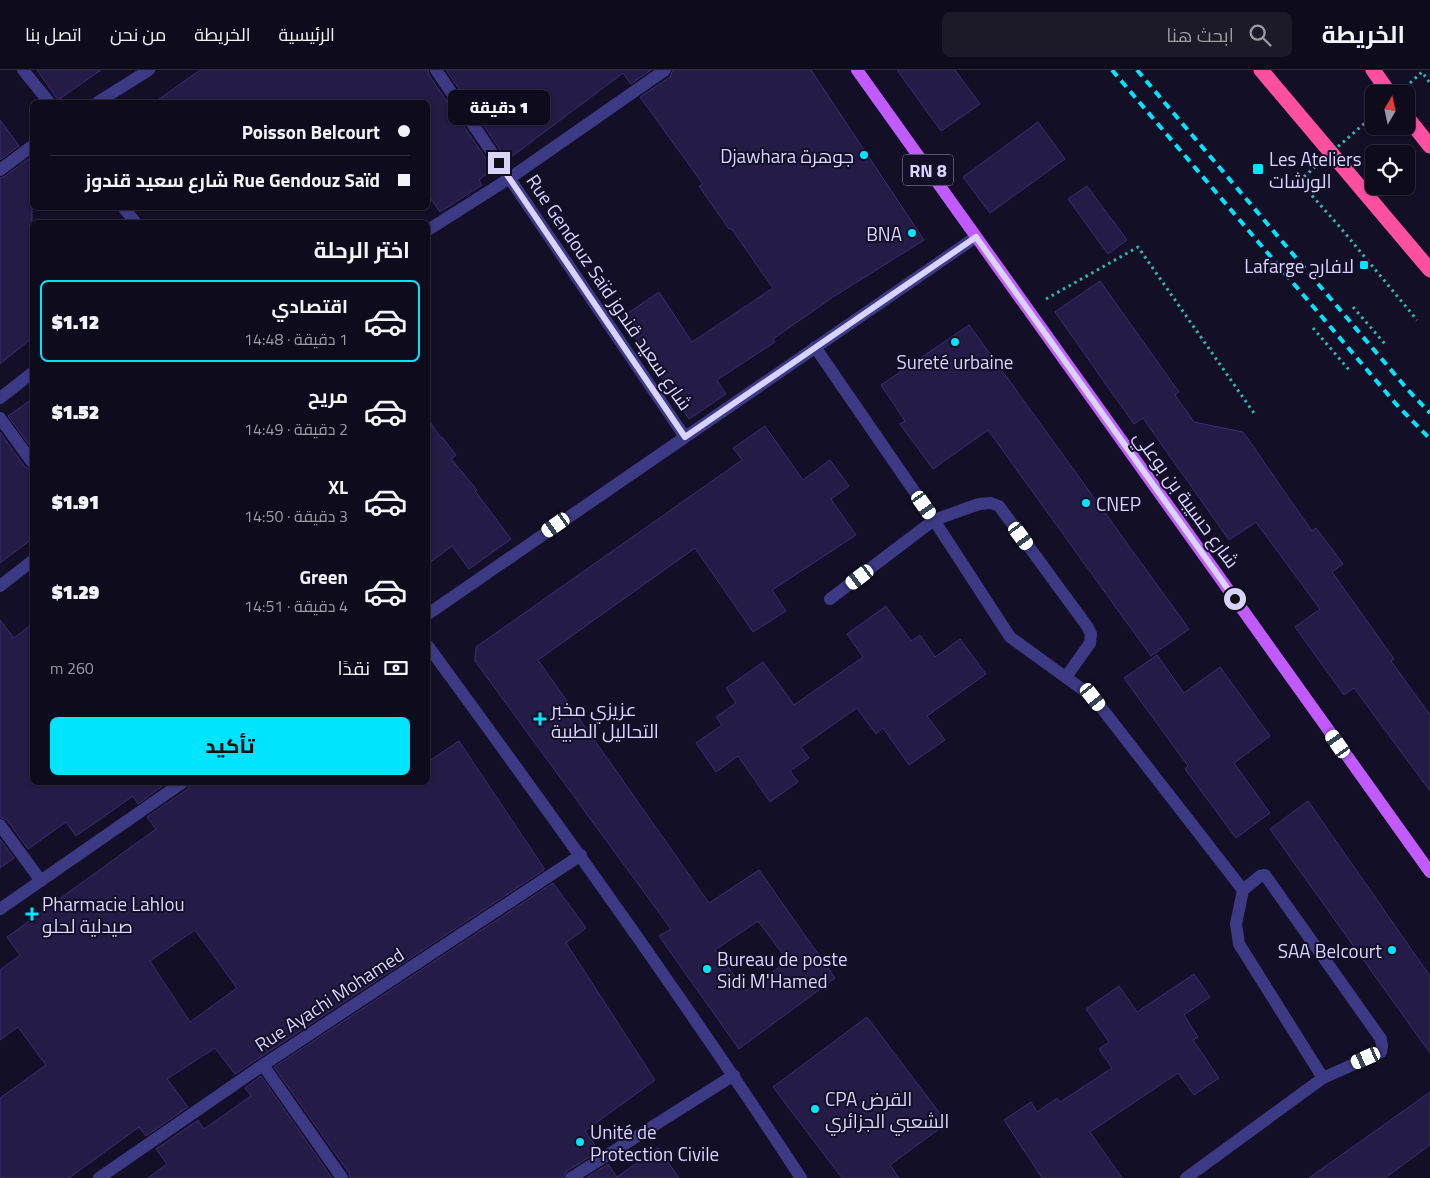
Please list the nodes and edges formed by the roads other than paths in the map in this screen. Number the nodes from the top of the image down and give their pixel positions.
1 (23, 70) edge
2 (149, 70) edge
3 (436, 70) edge
4 (666, 70) edge
5 (856, 70) edge
6 (1260, 70) edge
7 (1373, 70) edge
8 (1384, 85) edge
9 (47, 100) edge
10 (101, 100) edge
11 (1415, 127) edge
12 (1430, 146) edge
13 (30, 148) edge
14 (0, 170) edge
15 (510, 178) junction
16 (126, 210) edge
17 (133, 220) edge
18 (430, 229) edge
19 (976, 237) junction
20 (1430, 270) edge
21 (815, 347) junction
22 (30, 375) edge
23 (0, 398) edge
24 (0, 418) edge
25 (685, 437) junction
26 (30, 459) edge
27 (934, 520) junction
28 (30, 563) edge
29 (0, 586) edge
30 (830, 599) dead end
31 (430, 613) edge
32 (430, 649) edge
33 (1066, 677) junction
34 (179, 785) edge
35 (0, 825) edge
36 (581, 855) junction
37 (1430, 872) edge
38 (40, 881) junction
39 (1243, 890) junction
40 (0, 909) edge
41 (263, 1065) junction
42 (734, 1074) junction
43 (1323, 1078) junction
44 (99, 1178) edge
45 (342, 1178) edge
46 (571, 1178) edge
47 (801, 1178) edge
48 (1186, 1178) edge

1 - 9 street
2 - 10 street
3 - 15 street, Rue Gendouz Saïd شارع سعيد قندوز
4 - 15 street
5 - 19 main road, RN 8
6 - 20 highway
7 - 8 highway
11 - 12 highway
13 - 14 street
15 - 18 street
15 - 25 street, Rue Gendouz Saïd شارع سعيد قندوز
16 - 17 street
19 - 21 street
19 - 37 main road, شارع حسيبة بن بوعلي / RN 8
21 - 25 street
21 - 27 street
22 - 23 street
24 - 26 street
25 - 31 street
27 - 30 street
27 - 33 street
27 - 33 street
28 - 29 street
32 - 36 street
33 - 39 street
34 - 38 street
35 - 38 street
36 - 41 street, Rue Ayachi Mohamed
36 - 42 street
38 - 40 street
39 - 43 street
39 - 43 street
41 - 44 street, Rue Ayachi Mohamed
41 - 45 street
42 - 46 street
42 - 47 street
43 - 48 street

